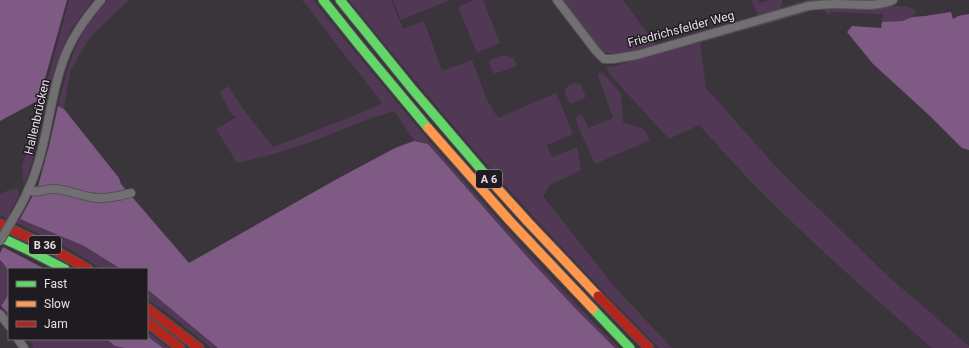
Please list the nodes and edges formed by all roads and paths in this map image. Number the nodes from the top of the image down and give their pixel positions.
1 (101, 0) edge
2 (323, 0) edge
3 (340, 0) edge
4 (557, 0) edge
5 (893, 0) edge
6 (29, 190) junction
7 (131, 193) dead end
8 (0, 224) edge
9 (0, 237) edge
10 (0, 241) edge
11 (63, 268) edge
12 (86, 268) edge
13 (148, 309) edge
14 (0, 314) edge
15 (148, 323) edge
16 (8, 325) edge
17 (180, 348) edge
18 (198, 348) edge
19 (630, 348) edge
20 (649, 348) edge

1 - 6 street, Hallenbrücken
2 - 19 highway, A 6
3 - 20 highway, A 6
4 - 5 street, Friedrichsfelder Weg
6 - 7 street
6 - 10 street, Hallenbrücken, bridge
8 - 12 highway, B 36
9 - 11 highway, B 36
13 - 18 highway
14 - 16 street
15 - 17 highway

